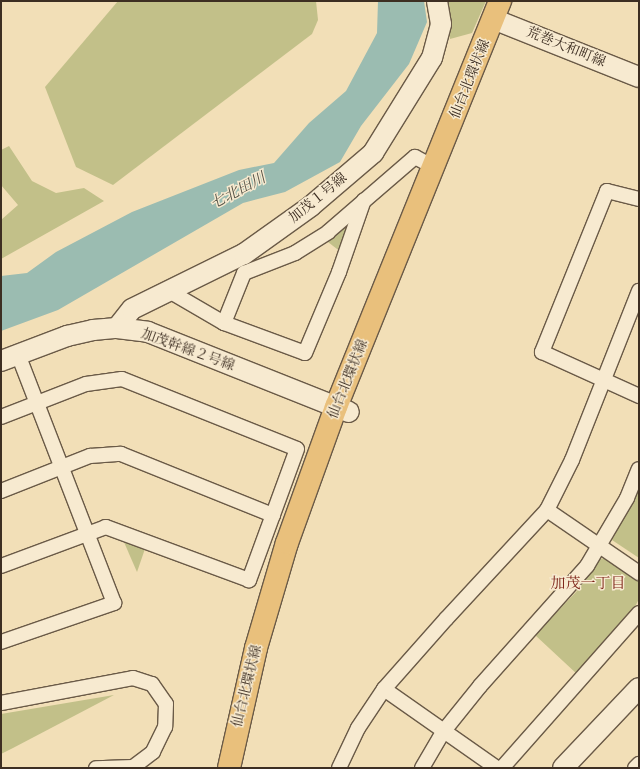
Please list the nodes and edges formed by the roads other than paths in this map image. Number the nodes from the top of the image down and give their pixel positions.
1 (437, 1) edge
2 (514, 1) edge
3 (500, 14) edge
4 (639, 77) edge
5 (434, 167) junction
6 (639, 199) edge
7 (364, 200) junction
8 (169, 291) junction
9 (639, 291) edge
10 (224, 323) junction
11 (117, 328) junction
12 (10, 358) edge
13 (603, 379) junction
14 (639, 396) edge
15 (39, 402) junction
16 (342, 410) junction
17 (1, 417) edge
18 (64, 468) junction
19 (639, 469) edge
20 (1, 491) edge
21 (547, 510) junction
22 (273, 515) junction
23 (88, 535) junction
24 (601, 546) junction
25 (1, 566) edge
26 (639, 573) edge
27 (639, 613) edge
28 (1, 642) edge
29 (639, 688) edge
30 (384, 689) junction
31 (1, 703) edge
32 (443, 732) junction
33 (639, 764) edge
34 (96, 768) edge
35 (229, 768) edge
36 (243, 768) edge
37 (339, 768) edge
38 (422, 768) edge
39 (496, 768) edge
40 (502, 768) edge
41 (563, 768) edge
42 (635, 768) edge

1 - 8 street, 加茂１号線
2 - 3 main road, 仙台北環状線
3 - 4 street, 荒巻大和町線
3 - 5 main road, 仙台北環状線
3 - 16 main road, 仙台北環状線
5 - 7 street
5 - 16 main road, 仙台北環状線
6 - 13 street
7 - 10 street
7 - 10 street
8 - 10 street
8 - 11 street, 加茂１号線
9 - 13 street
11 - 12 street, 加茂幹線２号線
11 - 16 street, 加茂幹線２号線
12 - 15 street
13 - 14 street
13 - 21 street
15 - 17 street
15 - 18 street
15 - 22 street
16 - 35 main road, 仙台北環状線
16 - 36 main road, 仙台北環状線
18 - 20 street
18 - 22 street
18 - 23 street
19 - 24 street
21 - 24 street
21 - 30 street
22 - 23 street
23 - 25 street
23 - 28 street
24 - 26 street
24 - 32 street
27 - 40 street
29 - 41 street
30 - 32 street
30 - 37 street
31 - 34 street
32 - 38 street
32 - 39 street
33 - 42 street

